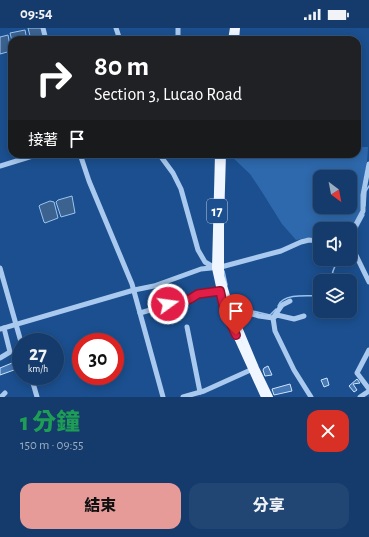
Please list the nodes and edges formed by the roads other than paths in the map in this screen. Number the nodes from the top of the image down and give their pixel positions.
1 (26, 158) edge
2 (81, 158) edge
3 (162, 158) edge
4 (218, 158) edge
5 (224, 158) edge
6 (369, 164) edge
7 (0, 166) edge
8 (367, 186) edge
9 (357, 223) edge
10 (313, 240) edge
11 (357, 257) edge
12 (0, 268) edge
13 (218, 268) junction
14 (369, 282) edge
15 (134, 290) junction
16 (220, 291) junction
17 (290, 301) dead end
18 (227, 308) junction
19 (140, 312) junction
20 (304, 316) dead end
21 (273, 318) junction
22 (16, 324) junction
23 (187, 327) dead end
24 (2, 328) edge
25 (18, 333) edge
26 (369, 350) edge
27 (0, 358) edge
28 (254, 369) junction
29 (34, 385) edge
30 (369, 390) edge
31 (200, 392) junction
32 (37, 397) edge
33 (163, 397) edge
34 (183, 397) edge
35 (264, 397) edge
36 (270, 397) edge
37 (311, 397) edge
38 (360, 397) edge

1 - 7 street
2 - 15 street
3 - 13 street
4 - 13 main road, 17
5 - 13 main road, 17
6 - 8 street
8 - 9 street
10 - 13 street
11 - 14 street
12 - 22 street
13 - 15 street
13 - 16 main road, 17
13 - 18 main road, 17
15 - 19 street
15 - 22 street
16 - 18 main road, 17
16 - 19 street
17 - 21 street
18 - 21 street
18 - 28 main road, 17
19 - 33 street
20 - 21 street
21 - 37 street
22 - 24 street
22 - 25 street
23 - 31 street
24 - 27 street
26 - 30 street
28 - 31 street
28 - 35 main road, 17
28 - 36 main road, 17
29 - 32 street
30 - 38 street
31 - 34 street

